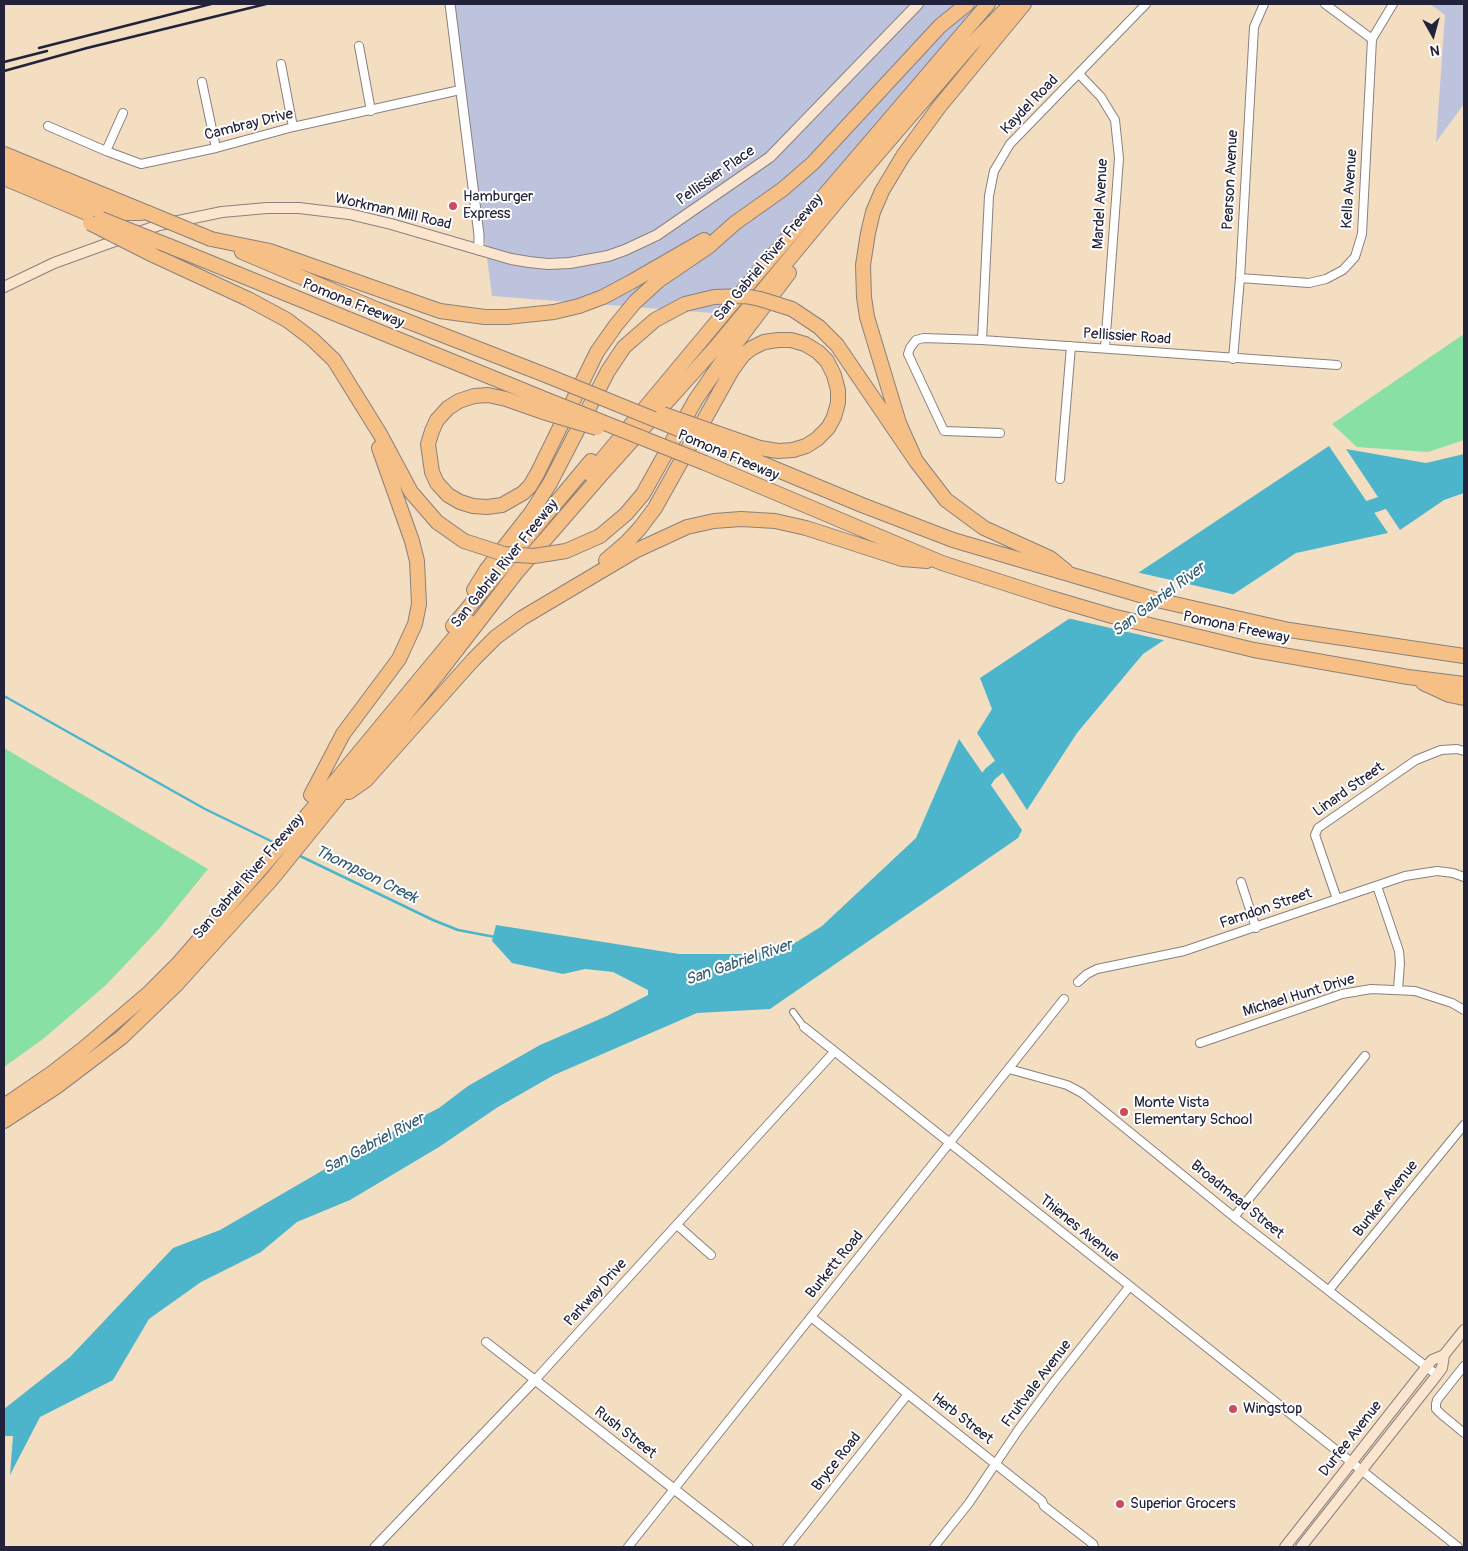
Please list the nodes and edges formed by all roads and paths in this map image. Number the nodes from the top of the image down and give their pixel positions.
1 (450, 4) edge
2 (918, 4) edge
3 (967, 4) edge
4 (975, 4) edge
5 (988, 4) edge
6 (996, 4) edge
7 (1011, 4) edge
8 (1024, 4) edge
9 (1146, 4) edge
10 (1264, 4) edge
11 (1325, 4) edge
12 (1393, 4) edge
13 (1372, 39) junction
14 (359, 46) dead end
15 (282, 64) dead end
16 (1079, 74) junction
17 (202, 82) dead end
18 (460, 90) junction
19 (371, 111) junction
20 (122, 113) dead end
21 (48, 126) dead end
22 (293, 127) junction
23 (216, 148) junction
24 (106, 151) junction
25 (4, 154) edge
26 (4, 167) edge
27 (4, 178) edge
28 (843, 194) junction
29 (142, 211) junction
30 (96, 221) junction
31 (735, 223) junction
32 (211, 239) junction
33 (479, 250) junction
34 (1240, 278) junction
35 (4, 287) edge
36 (982, 340) junction
37 (1071, 346) junction
38 (1105, 348) junction
39 (1233, 359) junction
40 (1337, 365) dead end
41 (698, 367) junction
42 (545, 406) junction
43 (365, 410) junction
44 (1000, 433) dead end
45 (714, 438) junction
46 (916, 461) junction
47 (1060, 479) dead end
48 (947, 564) junction
49 (1075, 576) junction
50 (560, 595) junction
51 (454, 626) junction
52 (1464, 656) edge
53 (438, 674) junction
54 (1408, 677) junction
55 (1464, 684) edge
56 (1464, 698) edge
57 (1464, 751) edge
58 (311, 795) junction
59 (332, 806) junction
60 (311, 814) junction
61 (260, 875) junction
62 (1464, 877) edge
63 (1241, 882) dead end
64 (1377, 886) junction
65 (1337, 899) junction
66 (1256, 928) junction
67 (1078, 982) dead end
68 (1398, 989) junction
69 (1064, 1000) dead end
70 (1464, 1010) edge
71 (793, 1012) dead end
72 (804, 1027) joint
73 (1200, 1042) dead end
74 (834, 1052) junction
75 (1365, 1056) dead end
76 (1009, 1069) junction
77 (4, 1097) edge
78 (4, 1106) edge
79 (4, 1112) edge
80 (4, 1121) edge
81 (1464, 1125) edge
82 (950, 1144) junction
83 (1234, 1217) junction
84 (677, 1225) junction
85 (711, 1255) dead end
86 (1129, 1287) junction
87 (1329, 1290) junction
88 (811, 1317) junction
89 (1464, 1330) edge
90 (486, 1342) dead end
91 (1444, 1355) junction
92 (1464, 1366) edge
93 (1426, 1367) junction
94 (1438, 1375) junction
95 (535, 1380) junction
96 (908, 1394) junction
97 (1464, 1433) edge
98 (1352, 1462) junction
99 (996, 1464) junction
100 (1362, 1470) junction
101 (674, 1489) junction
102 (1094, 1546) edge
103 (375, 1547) edge
104 (628, 1547) edge
105 (748, 1547) edge
106 (787, 1547) edge
107 (934, 1547) edge
108 (1285, 1547) edge
109 (1301, 1547) edge
110 (1458, 1547) edge

1 - 18 street
2 - 33 main road, Pellissier Place
3 - 31 highway
4 - 51 highway, San Gabriel River Freeway
5 - 60 highway
6 - 41 highway
7 - 28 highway, San Gabriel River Freeway
8 - 46 highway
9 - 16 street, Kaydel Road
10 - 34 street, Pearson Avenue
11 - 13 street
12 - 13 street, Kella Avenue
13 - 34 street, Kella Avenue
14 - 19 street
15 - 22 street
16 - 36 street, Kaydel Road
16 - 38 street, Mardel Avenue
17 - 23 street
18 - 19 street, Cambray Drive
18 - 33 street
19 - 22 street, Cambray Drive
20 - 24 street
21 - 24 street, Cambray Drive
22 - 23 street, Cambray Drive
23 - 24 street, Cambray Drive
25 - 29 highway, Pomona Freeway
26 - 29 highway
27 - 30 highway, Pomona Freeway
28 - 41 highway, San Gabriel River Freeway
28 - 43 highway, bridge
29 - 32 highway, Pomona Freeway, bridge
30 - 42 highway, Pomona Freeway, bridge
30 - 43 highway, bridge
31 - 32 highway
31 - 42 highway
32 - 45 highway, Pomona Freeway, bridge
33 - 35 main road, Workman Mill Road
34 - 39 street, Pearson Avenue
36 - 37 street, Pellissier Road
36 - 44 street, Pellissier Road
37 - 38 street, Pellissier Road
37 - 47 street
38 - 39 street, Pellissier Road
39 - 40 street, Pellissier Road
41 - 53 highway, San Gabriel River Freeway
42 - 48 highway, Pomona Freeway, bridge
43 - 58 highway
45 - 49 highway, Pomona Freeway
45 - 50 highway
46 - 49 highway
46 - 51 highway, bridge
48 - 50 highway
48 - 54 highway, Pomona Freeway
49 - 52 highway, Pomona Freeway
50 - 59 highway
51 - 58 highway, San Gabriel River Freeway
53 - 59 highway, San Gabriel River Freeway
53 - 60 highway
54 - 55 highway, Pomona Freeway
54 - 56 highway
57 - 65 street, Linard Street
58 - 60 highway, San Gabriel River Freeway
59 - 60 highway, San Gabriel River Freeway
60 - 61 highway, San Gabriel River Freeway
60 - 61 highway, San Gabriel River Freeway
61 - 77 highway, San Gabriel River Freeway
61 - 78 highway
61 - 79 highway
61 - 80 highway, San Gabriel River Freeway
62 - 64 street, Farndon Street
63 - 66 street
64 - 65 street, Farndon Street
64 - 68 street
65 - 66 street, Farndon Street
66 - 67 street, Farndon Street
68 - 70 street, Michael Hunt Drive
68 - 73 street, Michael Hunt Drive
69 - 76 street, Burkett Road
71 - 72 street, Thienes Avenue
72 - 74 street, Thienes Avenue
74 - 82 street, Thienes Avenue
74 - 84 street, Parkway Drive
75 - 83 street
76 - 82 street, Burkett Road
76 - 83 street, Broadmead Street
81 - 87 street, Bunker Avenue
82 - 86 street, Thienes Avenue
82 - 88 street, Burkett Road
83 - 87 street, Broadmead Street
84 - 85 street
84 - 95 street, Parkway Drive
86 - 98 street, Thienes Avenue
86 - 99 street, Fruitvale Avenue
87 - 93 street, Broadmead Street
88 - 96 street, Herb Street
88 - 101 street, Burkett Road
89 - 91 main road, Durfee Avenue
90 - 95 street, Rush Street
91 - 93 main road, Durfee Avenue
91 - 94 main road, Durfee Avenue
92 - 97 street
93 - 94 street, Broadmead Street
93 - 98 main road, Durfee Avenue
94 - 100 main road, Durfee Avenue
95 - 101 street, Rush Street
95 - 103 street, Parkway Drive
96 - 99 street, Herb Street
96 - 106 street, Bryce Road
98 - 100 street, Thienes Avenue
98 - 108 main road, Durfee Avenue
99 - 102 street, Herb Street
99 - 107 street, Fruitvale Avenue
100 - 109 main road, Durfee Avenue
100 - 110 street
101 - 104 street, Burkett Road
101 - 105 street, Rush Street

